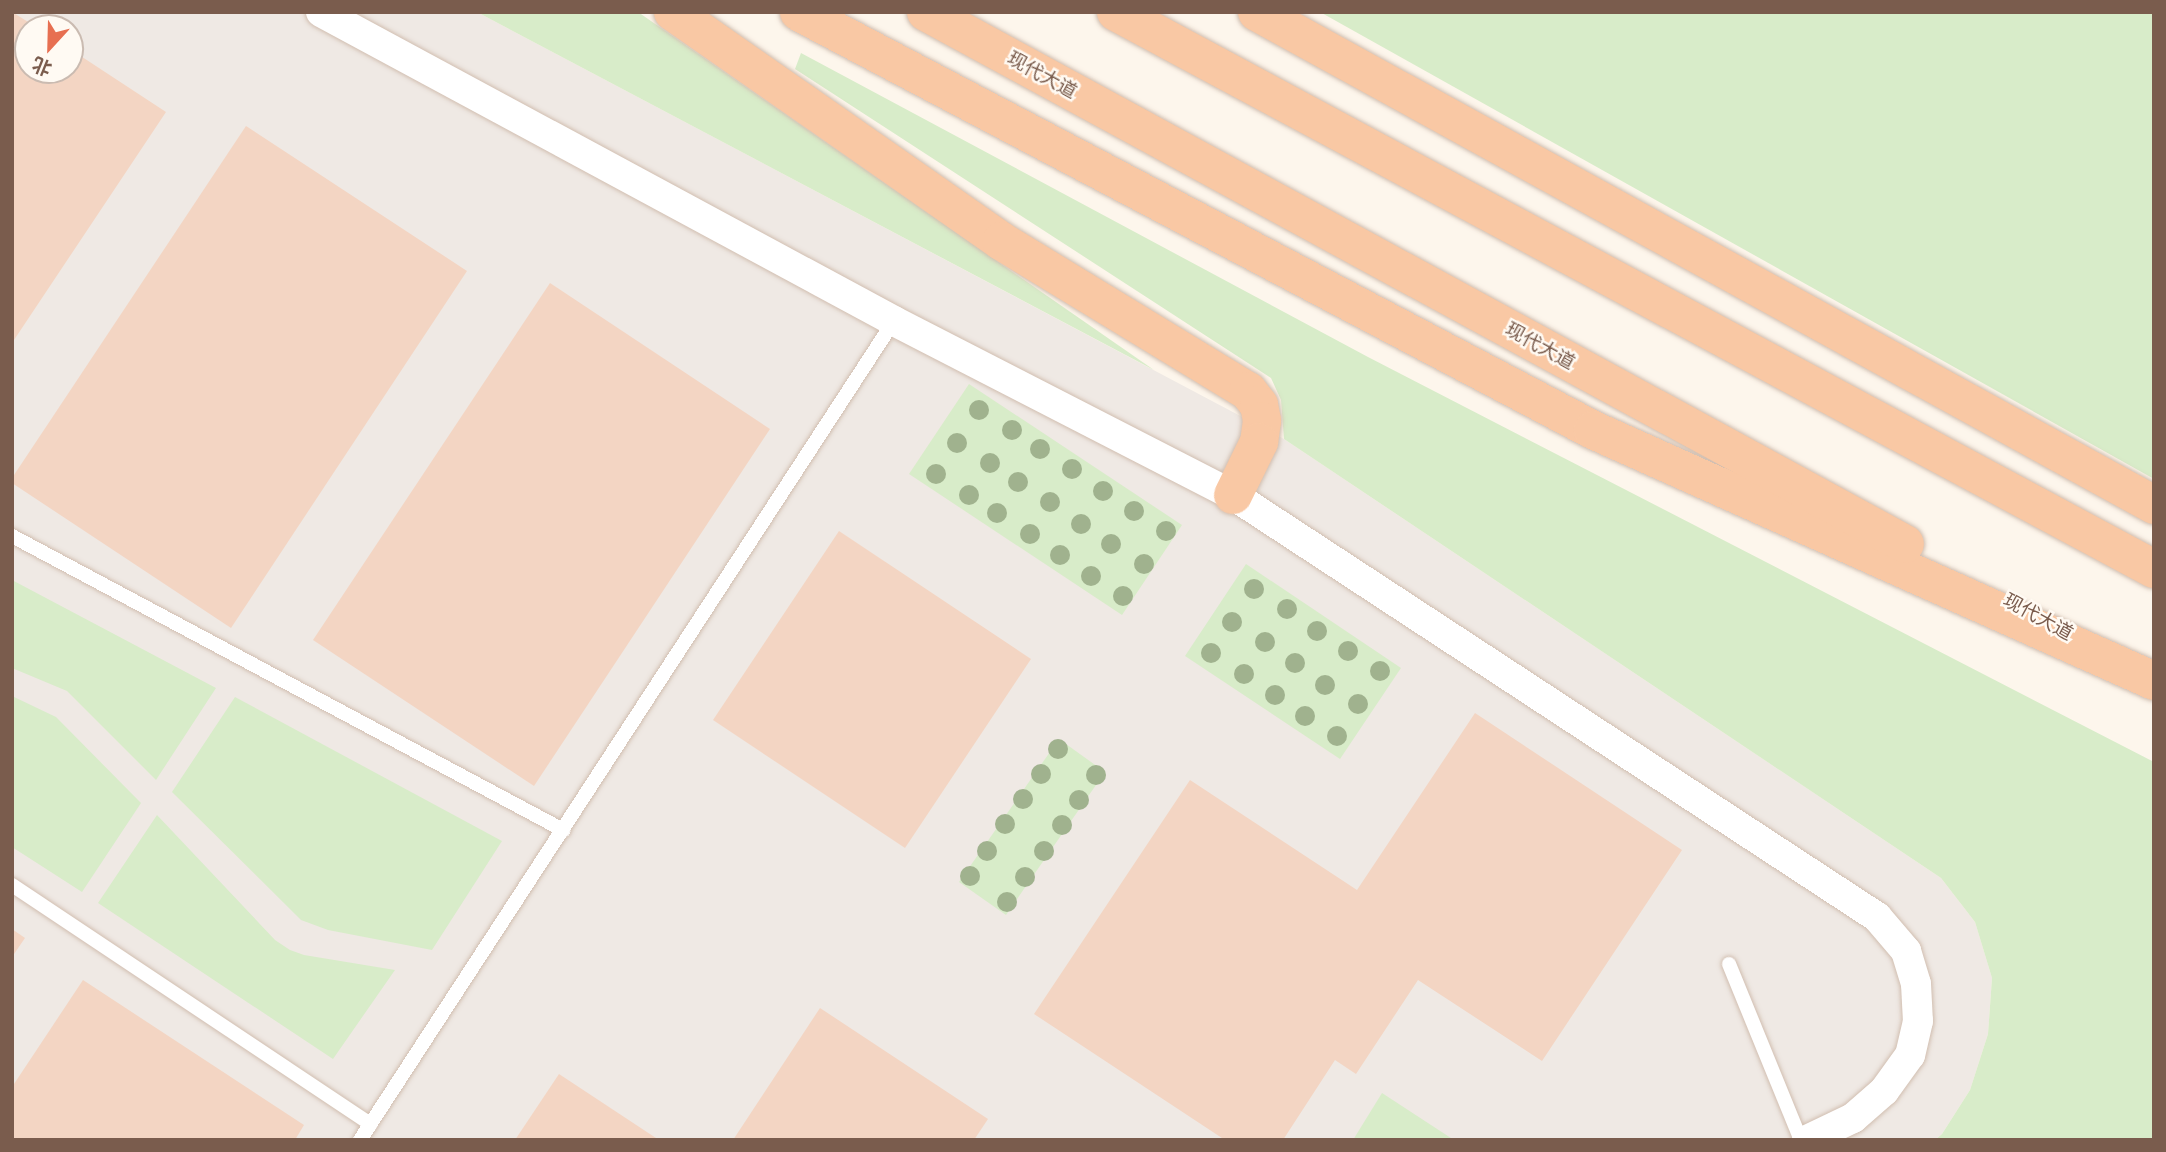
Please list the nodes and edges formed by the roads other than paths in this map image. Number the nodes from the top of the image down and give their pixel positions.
1 (321, 12) edge
2 (673, 12) edge
3 (799, 12) edge
4 (926, 12) edge
5 (1116, 12) edge
6 (1257, 12) edge
7 (894, 321) junction
8 (1233, 495) junction
9 (2154, 505) edge
10 (12, 536) edge
11 (2154, 569) edge
12 (2154, 680) edge
13 (563, 830) junction
14 (12, 886) edge
15 (1729, 964) dead end
16 (370, 1124) junction
17 (360, 1140) edge
18 (1804, 1140) edge

1 - 7 street
2 - 8 highway
3 - 12 highway
4 - 12 highway, 现代大道
5 - 11 highway
6 - 9 highway
7 - 8 street
7 - 13 lane
8 - 18 street
10 - 13 lane
13 - 16 lane
14 - 16 lane
15 - 18 lane
16 - 17 lane

